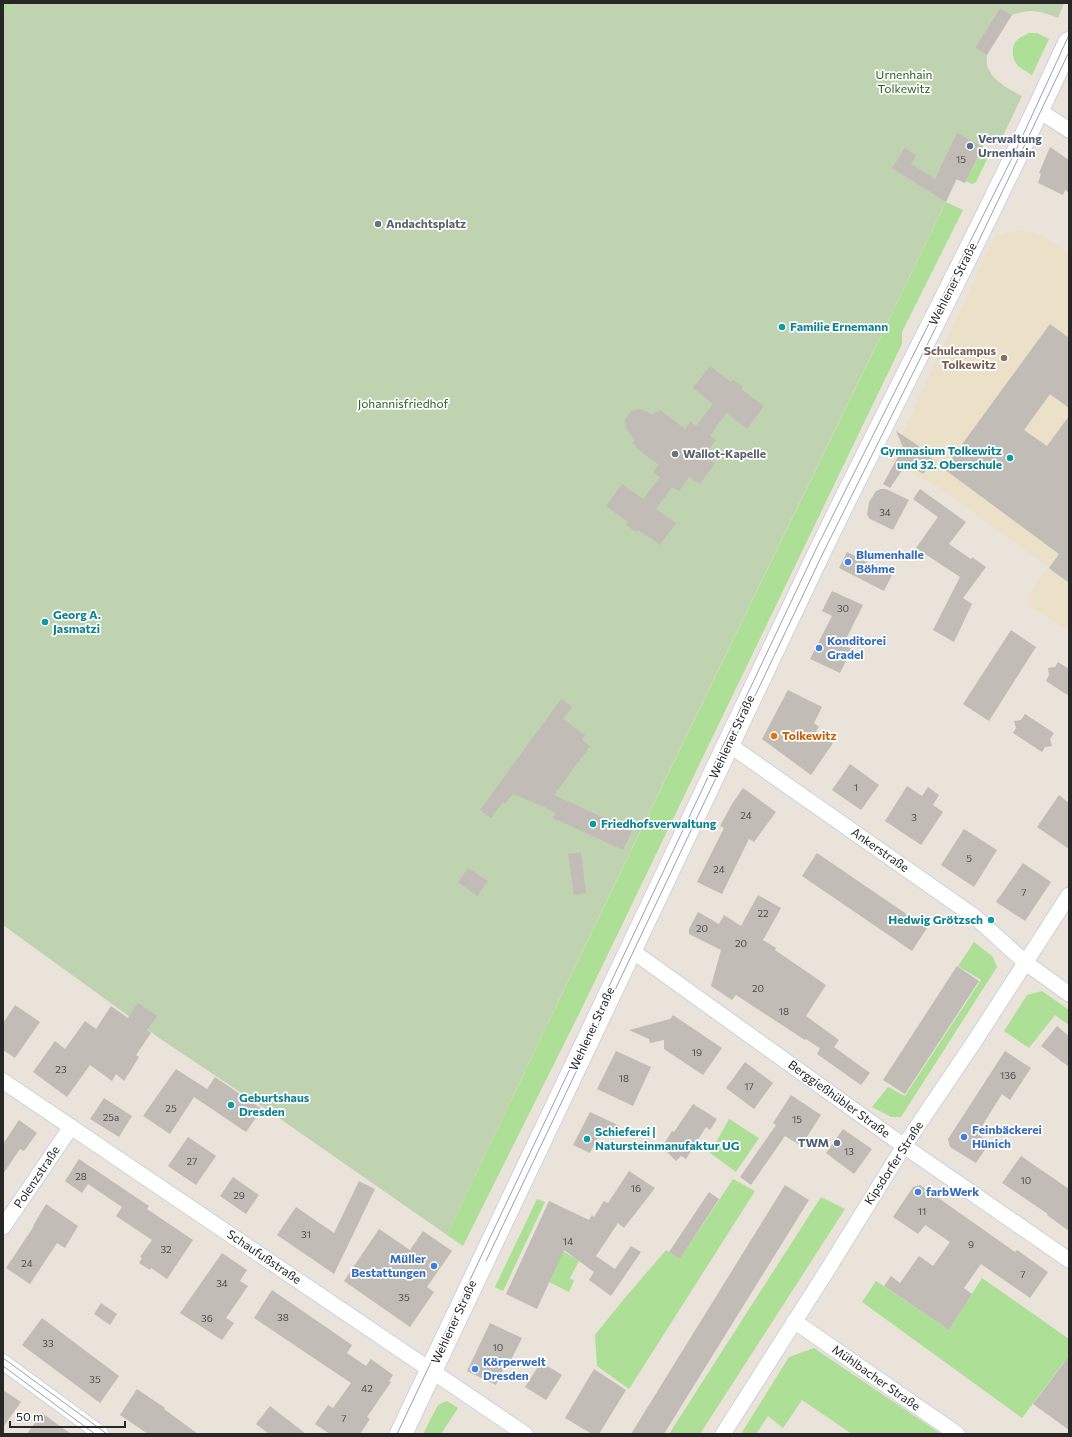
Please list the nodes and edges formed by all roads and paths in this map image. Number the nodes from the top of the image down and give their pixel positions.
1 (1069, 43) edge
2 (1038, 110) junction
3 (1069, 130) edge
4 (728, 744) junction
5 (1069, 895) edge
6 (631, 950) junction
7 (1026, 963) junction
8 (1069, 994) edge
9 (3, 1081) edge
10 (71, 1127) junction
11 (904, 1146) junction
12 (3, 1228) edge
13 (1069, 1260) edge
14 (794, 1321) junction
15 (3, 1362) edge
16 (431, 1370) junction
17 (101, 1434) edge
18 (401, 1434) edge
19 (525, 1434) edge
20 (723, 1434) edge
21 (957, 1434) edge

1 - 2 main road, Wehlener Straße
2 - 3 street
2 - 4 main road, Wehlener Straße
4 - 6 main road, Wehlener Straße
4 - 7 street, Ankerstraße
5 - 7 street, Kipsdorfer Straße
6 - 11 street, Berggießhübler Straße
6 - 16 main road, Wehlener Straße
7 - 8 street, Ankerstraße
7 - 11 street, Kipsdorfer Straße
9 - 10 street, Schaufußstraße
10 - 12 street, Polenzstraße
10 - 16 street, Schaufußstraße
11 - 13 street, Berggießhübler Straße
11 - 14 street, Kipsdorfer Straße
14 - 20 street, Kipsdorfer Straße
14 - 21 street, Mühlbacher Straße
15 - 17 street
16 - 18 main road, Wehlener Straße
16 - 19 street, Schaufußstraße

